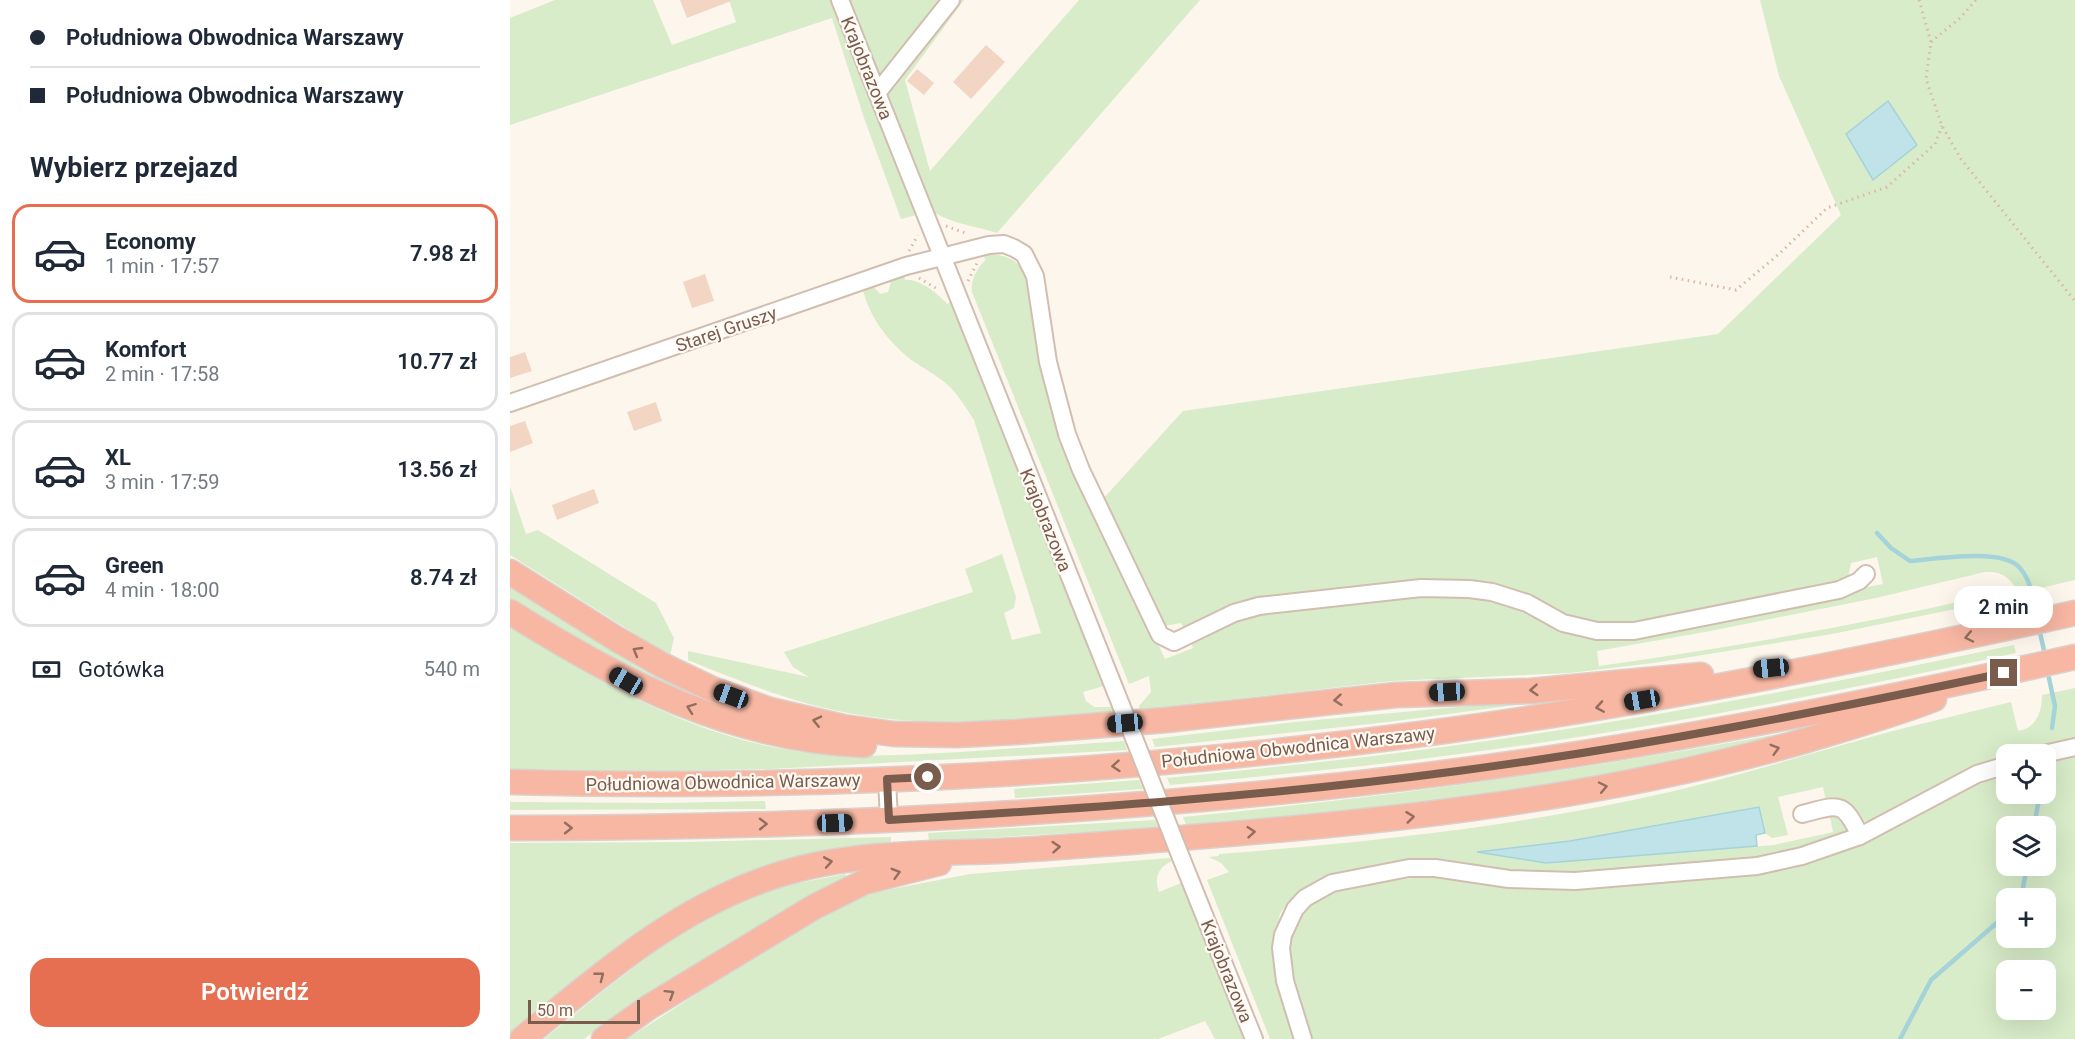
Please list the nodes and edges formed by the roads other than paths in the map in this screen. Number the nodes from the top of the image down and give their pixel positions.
1 (840, 0) edge
2 (951, 0) edge
3 (877, 93) junction
4 (942, 258) junction
5 (510, 403) edge
6 (510, 572) edge
7 (1866, 574) dead end
8 (510, 612) edge
9 (2075, 613) edge
10 (1885, 655) junction
11 (2075, 657) edge
12 (2004, 673) junction
13 (1084, 727) junction
14 (2075, 747) edge
15 (2056, 751) edge
16 (1996, 768) edge
17 (887, 779) junction
18 (510, 782) edge
19 (1802, 814) dead end
20 (889, 820) junction
21 (510, 828) edge
22 (1860, 836) junction
23 (998, 851) junction
24 (522, 1039) edge
25 (604, 1039) edge
26 (1254, 1039) edge
27 (1304, 1039) edge

1 - 3 street, Krajobrazowa
2 - 3 street
3 - 4 street, Krajobrazowa
4 - 5 street, Starej Gruszy
4 - 7 street, Starej Gruszy
4 - 26 street, Krajobrazowa, bridge
13 -> 6 highway
13 -> 8 highway
9 -> 10 highway, Południowa Obwodnica Warszawy
10 -> 13 highway
10 -> 17 highway, Południowa Obwodnica Warszawy
11 - 12 highway
12 - 20 highway
23 -> 12 highway
14 - 15 street
16 - 22 street
17 - 18 highway, Południowa Obwodnica Warszawy
17 - 20 street
19 - 22 street
21 -> 20 highway
22 - 27 street
24 -> 23 highway
25 -> 23 highway

